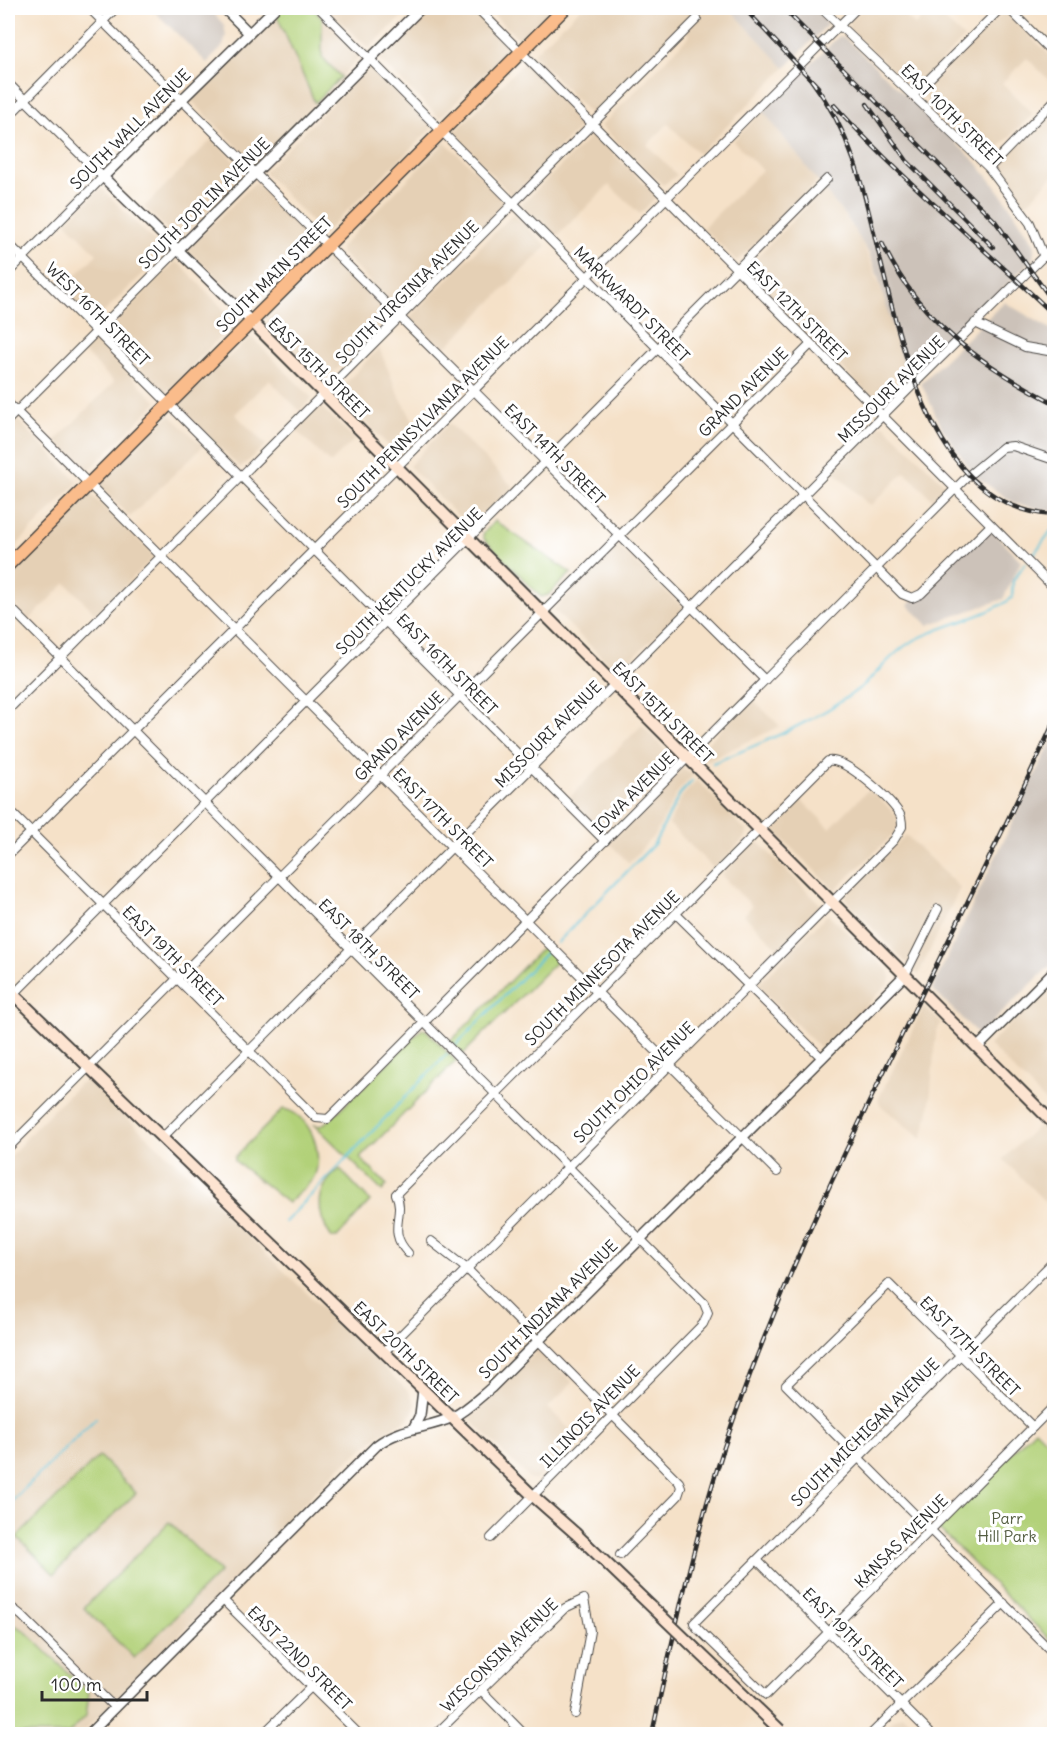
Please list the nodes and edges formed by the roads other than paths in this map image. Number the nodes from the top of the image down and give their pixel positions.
1 (89, 8) edge
2 (116, 8) edge
3 (224, 8) edge
4 (275, 8) edge
5 (319, 8) edge
6 (421, 8) edge
7 (477, 8) edge
8 (565, 8) edge
9 (821, 8) edge
10 (857, 8) edge
11 (1001, 8) edge
12 (1008, 8) edge
13 (698, 19) dead end
14 (103, 21) junction
15 (839, 26) junction
16 (249, 33) junction
17 (520, 52) junction
18 (1054, 54) edge
19 (370, 58) junction
20 (8, 83) edge
21 (913, 95) junction
22 (24, 100) junction
23 (182, 100) junction
24 (1054, 101) edge
25 (8, 117) edge
26 (592, 124) junction
27 (442, 131) junction
28 (989, 168) junction
29 (254, 174) junction
30 (103, 177) junction
31 (827, 179) dead end
32 (666, 197) junction
33 (514, 204) junction
34 (8, 243) edge
35 (327, 246) junction
36 (1054, 246) edge
37 (177, 250) junction
38 (1044, 257) junction
39 (22, 258) junction
40 (738, 270) junction
41 (8, 273) edge
42 (586, 277) junction
43 (400, 318) junction
44 (250, 320) junction
45 (975, 323) junction
46 (96, 332) junction
47 (811, 344) junction
48 (658, 350) junction
49 (1054, 352) edge
50 (473, 391) junction
51 (324, 394) junction
52 (8, 403) edge
53 (169, 405) junction
54 (16, 412) junction
55 (883, 416) junction
56 (8, 420) edge
57 (731, 423) junction
58 (1054, 460) edge
59 (545, 463) junction
60 (397, 467) junction
61 (241, 477) junction
62 (89, 484) junction
63 (955, 489) junction
64 (804, 496) junction
65 (992, 525) junction
66 (617, 536) junction
67 (470, 540) junction
68 (314, 549) junction
69 (162, 556) junction
70 (8, 565) edge
71 (875, 567) junction
72 (1054, 588) edge
73 (8, 605) edge
74 (691, 609) junction
75 (541, 612) junction
76 (387, 622) junction
77 (235, 629) junction
78 (60, 657) junction
79 (765, 680) junction
80 (615, 685) junction
81 (459, 695) junction
82 (308, 702) junction
83 (8, 710) edge
84 (133, 730) junction
85 (687, 758) junction
86 (532, 768) junction
87 (380, 774) junction
88 (206, 804) junction
89 (8, 809) edge
90 (759, 829) junction
91 (902, 829) joint
92 (30, 832) junction
93 (605, 840) junction
94 (454, 847) junction
95 (8, 855) edge
96 (277, 876) junction
97 (832, 903) junction
98 (104, 906) junction
99 (938, 909) dead end
100 (676, 914) junction
101 (526, 920) junction
102 (351, 949) junction
103 (1053, 974) edge
104 (905, 975) junction
105 (176, 977) junction
106 (749, 986) junction
107 (598, 993) junction
108 (9, 995) edge
109 (423, 1022) junction
110 (978, 1047) junction
111 (248, 1051) junction
112 (822, 1058) junction
113 (670, 1065) junction
114 (87, 1067) junction
115 (496, 1095) junction
116 (321, 1120) joint
117 (1053, 1120) edge
118 (742, 1137) junction
119 (162, 1138) junction
120 (8, 1148) edge
121 (568, 1167) junction
122 (777, 1172) dead end
123 (640, 1239) junction
124 (431, 1241) dead end
125 (408, 1253) dead end
126 (1054, 1262) edge
127 (466, 1269) junction
128 (708, 1313) joint
129 (537, 1341) junction
130 (384, 1352) junction
131 (960, 1355) junction
132 (423, 1390) junction
133 (1054, 1406) edge
134 (610, 1415) junction
135 (452, 1417) junction
136 (414, 1427) junction
137 (1033, 1427) junction
138 (859, 1458) junction
139 (533, 1496) junction
140 (931, 1531) junction
141 (490, 1538) dead end
142 (620, 1555) dead end
143 (757, 1560) junction
144 (223, 1600) junction
145 (1004, 1603) junction
146 (8, 1605) edge
147 (829, 1633) junction
148 (1054, 1654) edge
149 (310, 1687) junction
150 (481, 1690) junction
151 (766, 1695) joint
152 (901, 1705) junction
153 (115, 1708) junction
154 (574, 1714) dead end
155 (783, 1732) edge
156 (89, 1734) edge
157 (263, 1734) edge
158 (358, 1734) edge
159 (436, 1734) edge
160 (524, 1734) edge
161 (871, 1734) edge
162 (931, 1734) edge

1 - 14 street, EAST 14TH STREET
2 - 14 street
3 - 16 street
4 - 16 street, SOUTH WALL AVENUE
5 - 19 street, MARKWARDT STREET
6 - 19 street, SOUTH JOPLIN AVENUE
7 - 17 street, EAST 12TH STREET
8 - 17 main road, SOUTH MAIN STREET
9 - 15 street, EAST 10TH STREET
10 - 15 street, SOUTH PENNSYLVANIA AVENUE
11 - 21 street
12 - 18 street
13 - 26 street, SOUTH VIRGINIA AVENUE
14 - 22 street
14 - 23 street, EAST 14TH STREET
15 - 21 street, EAST 10TH STREET
15 - 32 street, SOUTH PENNSYLVANIA AVENUE
16 - 23 street, SOUTH WALL AVENUE
17 - 26 street, EAST 12TH STREET
17 - 27 main road, SOUTH MAIN STREET
19 - 27 street, MARKWARDT STREET
19 - 29 street, SOUTH JOPLIN AVENUE
20 - 22 street
21 - 28 street, EAST 10TH STREET
22 - 25 street
22 - 30 street
23 - 29 street, EAST 14TH STREET
23 - 30 street, SOUTH WALL AVENUE
24 - 28 street
26 - 32 street, EAST 12TH STREET
26 - 33 street, SOUTH VIRGINIA AVENUE
27 - 33 street, MARKWARDT STREET
27 - 35 main road, SOUTH MAIN STREET
28 - 38 street, EAST 10TH STREET
29 - 35 street, EAST 14TH STREET
29 - 37 street, SOUTH JOPLIN AVENUE
30 - 37 street
30 - 39 street, SOUTH WALL AVENUE
31 - 40 street, SOUTH KENTUCKY AVENUE
32 - 40 street, EAST 12TH STREET
32 - 42 street, SOUTH PENNSYLVANIA AVENUE
33 - 42 street, MARKWARDT STREET
33 - 43 street, SOUTH VIRGINIA AVENUE
34 - 39 street, WEST 16TH STREET
35 - 43 street, EAST 14TH STREET
35 - 44 main road, SOUTH MAIN STREET
36 - 38 street, MISSOURI AVENUE
37 - 44 street
37 - 46 street, SOUTH JOPLIN AVENUE
38 - 45 street, MISSOURI AVENUE
39 - 41 street, SOUTH WALL AVENUE
39 - 46 street, WEST 16TH STREET
40 - 47 street, EAST 12TH STREET
40 - 48 street, SOUTH KENTUCKY AVENUE
42 - 48 street, MARKWARDT STREET
42 - 50 street, SOUTH PENNSYLVANIA AVENUE
43 - 50 street, EAST 14TH STREET
43 - 51 street, SOUTH VIRGINIA AVENUE
44 - 51 main road, EAST 15TH STREET
44 - 53 main road, SOUTH MAIN STREET
45 - 49 street
45 - 55 street, MISSOURI AVENUE
46 - 53 street, WEST 16TH STREET
46 - 54 street, SOUTH JOPLIN AVENUE
47 - 55 street, EAST 12TH STREET
47 - 57 street, GRAND AVENUE
48 - 57 street, MARKWARDT STREET
48 - 59 street, SOUTH KENTUCKY AVENUE
50 - 59 street, EAST 14TH STREET
50 - 60 street, SOUTH PENNSYLVANIA AVENUE
51 - 60 main road, EAST 15TH STREET
51 - 61 street, SOUTH VIRGINIA AVENUE
52 - 54 street, EAST 17TH STREET
53 - 61 street, EAST 16TH STREET
53 - 62 main road, SOUTH MAIN STREET
54 - 56 street, SOUTH JOPLIN AVENUE
54 - 62 street, EAST 17TH STREET
55 - 63 street, EAST 12TH STREET
55 - 64 street, MISSOURI AVENUE
57 - 64 street, MARKWARDT STREET
57 - 66 street, GRAND AVENUE
58 - 63 street, IOWA AVENUE
59 - 66 street, EAST 14TH STREET
59 - 67 street, SOUTH KENTUCKY AVENUE
60 - 67 main road, EAST 15TH STREET
60 - 68 street, SOUTH PENNSYLVANIA AVENUE
61 - 68 street, EAST 16TH STREET
61 - 69 street, SOUTH VIRGINIA AVENUE
62 - 69 street, EAST 17TH STREET
62 - 70 main road, SOUTH MAIN STREET
63 - 65 street, EAST 12TH STREET
63 - 71 street, IOWA AVENUE
64 - 71 street, MARKWARDT STREET
64 - 74 street, MISSOURI AVENUE
65 - 71 street, MARKWARDT STREET
65 - 72 street, EAST 12TH STREET
66 - 74 street, EAST 14TH STREET
66 - 75 street, GRAND AVENUE
67 - 75 main road, EAST 15TH STREET
67 - 76 street, SOUTH KENTUCKY AVENUE
68 - 76 street, EAST 16TH STREET
68 - 77 street, SOUTH PENNSYLVANIA AVENUE
69 - 77 street, EAST 17TH STREET
69 - 78 street, SOUTH VIRGINIA AVENUE
71 - 79 street, IOWA AVENUE
73 - 78 street, EAST 18TH STREET
74 - 79 street, EAST 14TH STREET
74 - 80 street, MISSOURI AVENUE
75 - 80 main road, EAST 15TH STREET
75 - 81 street, GRAND AVENUE
76 - 81 street, EAST 16TH STREET
76 - 82 street, SOUTH KENTUCKY AVENUE
77 - 82 street, EAST 17TH STREET
77 - 84 street, SOUTH PENNSYLVANIA AVENUE
78 - 83 street, SOUTH VIRGINIA AVENUE
78 - 84 street, EAST 18TH STREET
79 - 85 street, IOWA AVENUE
80 - 85 main road, EAST 15TH STREET
80 - 86 street, MISSOURI AVENUE
81 - 86 street, EAST 16TH STREET
81 - 87 street, GRAND AVENUE
82 - 87 street, EAST 17TH STREET
82 - 88 street, SOUTH KENTUCKY AVENUE
84 - 88 street, EAST 18TH STREET
84 - 92 street, SOUTH PENNSYLVANIA AVENUE
85 - 90 main road, EAST 15TH STREET
85 - 93 street, IOWA AVENUE
86 - 93 street, EAST 16TH STREET
86 - 94 street, MISSOURI AVENUE
87 - 94 street, EAST 17TH STREET
87 - 96 street, GRAND AVENUE
88 - 96 street, EAST 18TH STREET
88 - 98 street, SOUTH KENTUCKY AVENUE
89 - 92 street, EAST 19TH STREET
90 - 91 street, SOUTH MINNESOTA AVENUE
90 - 97 main road, EAST 15TH STREET
90 - 100 street, SOUTH MINNESOTA AVENUE
91 - 97 street, SOUTH OHIO AVENUE
92 - 95 street, SOUTH PENNSYLVANIA AVENUE
92 - 98 street, EAST 19TH STREET
93 - 101 street, IOWA AVENUE
94 - 101 street, EAST 17TH STREET
94 - 102 street, MISSOURI AVENUE
96 - 102 street, EAST 18TH STREET
96 - 105 street, GRAND AVENUE
97 - 104 main road, EAST 15TH STREET
97 - 106 street, SOUTH OHIO AVENUE
98 - 105 street, EAST 19TH STREET
98 - 108 street, SOUTH KENTUCKY AVENUE
99 - 104 street, SOUTH INDIANA AVENUE
100 - 106 street
100 - 107 street, SOUTH MINNESOTA AVENUE
101 - 107 street, EAST 17TH STREET
101 - 109 street, IOWA AVENUE
102 - 109 street, EAST 18TH STREET
102 - 111 street, MISSOURI AVENUE
103 - 110 street
104 - 110 main road, EAST 15TH STREET
104 - 112 street, SOUTH INDIANA AVENUE
105 - 111 street, EAST 19TH STREET
105 - 114 street, GRAND AVENUE
106 - 112 street
106 - 113 street, SOUTH OHIO AVENUE
107 - 113 street, EAST 17TH STREET
107 - 115 street, SOUTH MINNESOTA AVENUE
108 - 114 main road, EAST 20TH STREET
109 - 115 street, EAST 18TH STREET
109 - 116 street, IOWA AVENUE
110 - 117 main road, EAST 15TH STREET
111 - 116 street, EAST 19TH STREET
111 - 119 street, MISSOURI AVENUE
112 - 118 street, SOUTH INDIANA AVENUE
113 - 118 street, EAST 17TH STREET
113 - 121 street, SOUTH OHIO AVENUE
114 - 119 main road, EAST 20TH STREET
114 - 120 street, GRAND AVENUE
115 - 121 street, EAST 18TH STREET
115 - 125 street, SOUTH MINNESOTA AVENUE
118 - 122 street, EAST 17TH STREET
118 - 123 street, SOUTH INDIANA AVENUE
119 - 130 main road, EAST 20TH STREET
121 - 123 street, EAST 18TH STREET
121 - 127 street, SOUTH OHIO AVENUE
123 - 128 street, EAST 18TH STREET
123 - 129 street, SOUTH INDIANA AVENUE
124 - 127 street
126 - 131 street, SOUTH MICHIGAN AVENUE
127 - 129 street
127 - 130 street, SOUTH OHIO AVENUE
128 - 134 street, ILLINOIS AVENUE
129 - 134 street
129 - 135 street, SOUTH INDIANA AVENUE
130 - 132 main road, EAST 20TH STREET
131 - 137 street, EAST 17TH STREET
131 - 138 street, SOUTH MICHIGAN AVENUE
131 - 138 street, EAST 17TH STREET
132 - 135 main road, EAST 20TH STREET
132 - 136 street
133 - 137 street, KANSAS AVENUE
134 - 139 street, ILLINOIS AVENUE
134 - 142 street
135 - 136 street, SOUTH INDIANA AVENUE
135 - 139 main road, EAST 20TH STREET
136 - 144 street, SOUTH INDIANA AVENUE
137 - 140 street, KANSAS AVENUE
138 - 140 street
138 - 143 street, SOUTH MICHIGAN AVENUE
139 - 141 street, ILLINOIS AVENUE
139 - 155 main road, EAST 20TH STREET, bridge
140 - 145 street
140 - 147 street, KANSAS AVENUE
143 - 147 street, EAST 19TH STREET
143 - 151 street, SOUTH MICHIGAN AVENUE
144 - 149 street, EAST 22ND STREET
144 - 153 street, SOUTH INDIANA AVENUE
145 - 148 street
145 - 152 street
146 - 153 street
147 - 151 street, KANSAS AVENUE
147 - 152 street, EAST 19TH STREET
149 - 157 street
149 - 158 street, EAST 22ND STREET
150 - 154 street, WISCONSIN AVENUE
150 - 159 street, WISCONSIN AVENUE
150 - 160 street
152 - 161 street
152 - 162 street, EAST 19TH STREET
153 - 156 street, SOUTH INDIANA AVENUE

